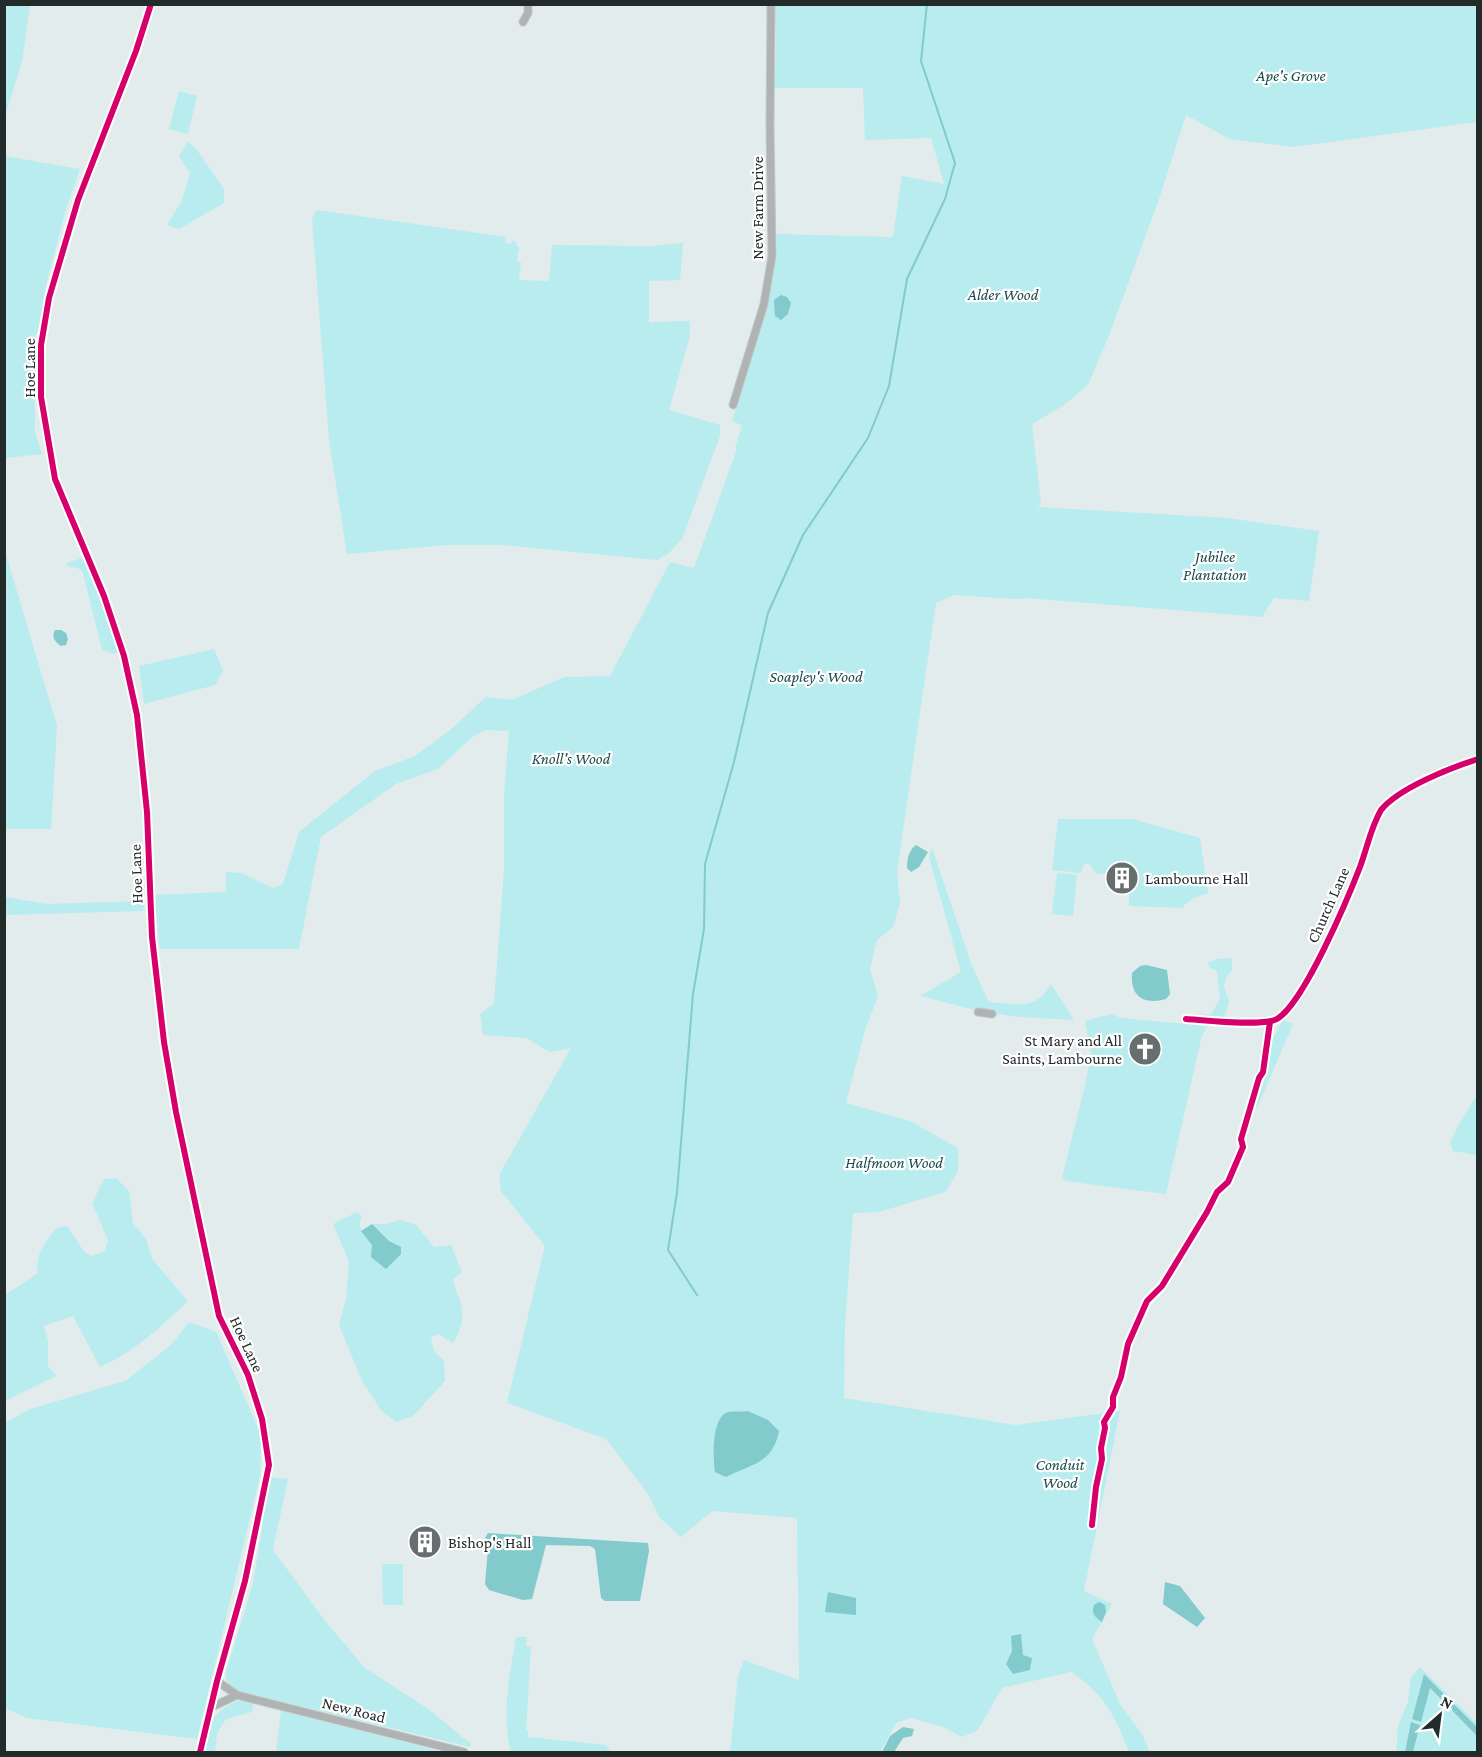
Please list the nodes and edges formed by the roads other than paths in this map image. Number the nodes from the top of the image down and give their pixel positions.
1 (151, 4) edge
2 (528, 4) edge
3 (771, 4) edge
4 (523, 22) dead end
5 (733, 405) dead end
6 (1478, 759) edge
7 (978, 1012) dead end
8 (992, 1014) dead end
9 (1186, 1019) dead end
10 (217, 1681) junction
11 (237, 1695) junction
12 (210, 1708) junction
13 (200, 1752) edge
14 (464, 1752) edge

1 - 10 street, Hoe Lane
2 - 4 street
3 - 5 street, New Farm Drive
6 - 9 street, Church Lane
7 - 8 street
10 - 11 street, New Road
10 - 12 street, Hoe Lane
11 - 12 street
11 - 14 street, New Road
12 - 13 street, Hoe Lane

